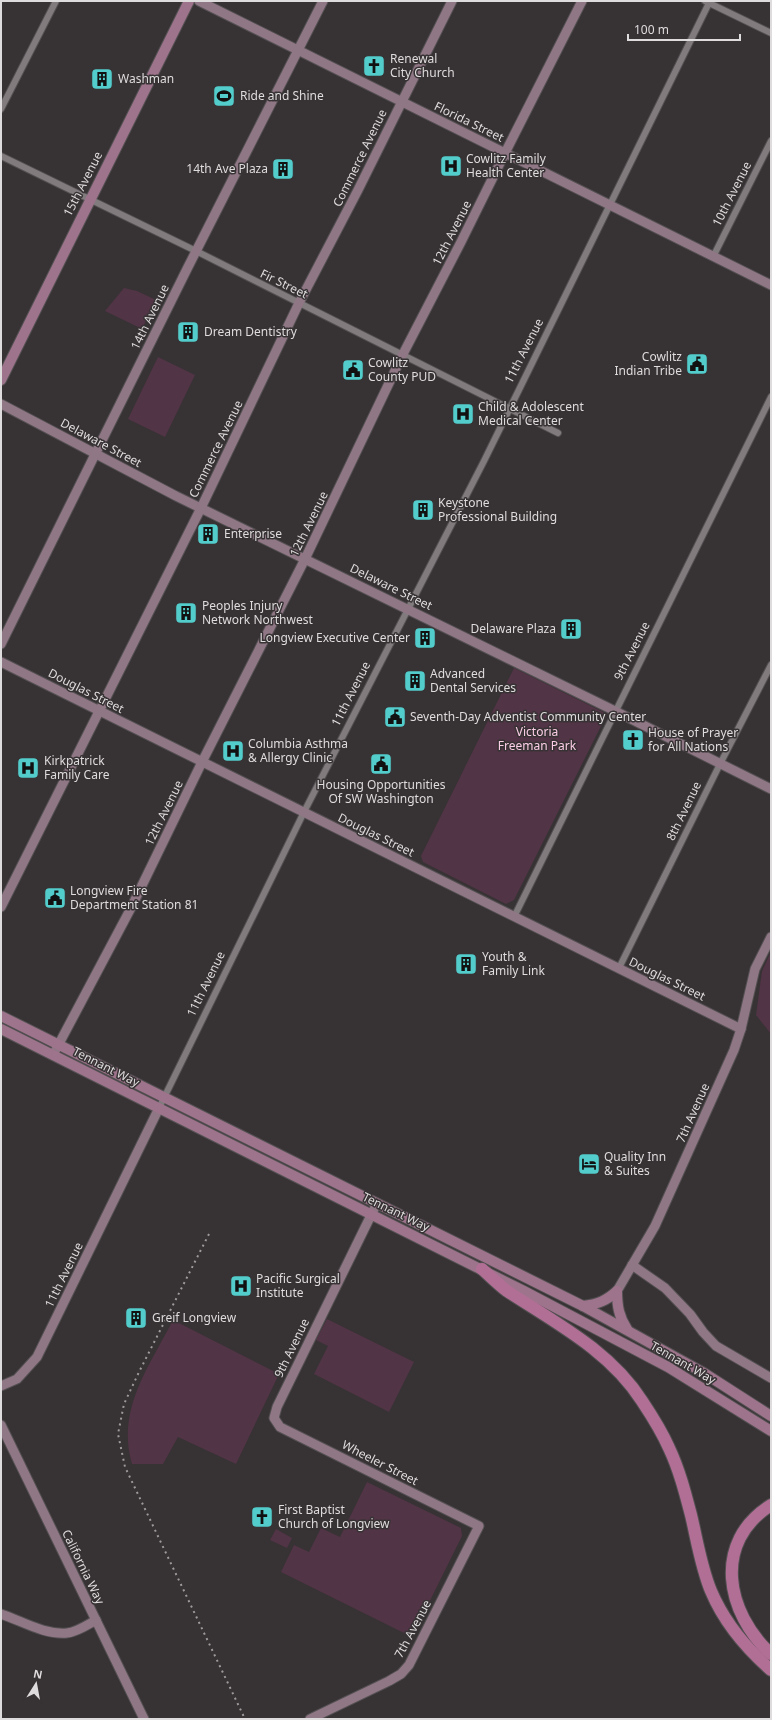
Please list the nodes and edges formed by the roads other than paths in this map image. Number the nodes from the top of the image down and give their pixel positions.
1 (56, 1) edge
2 (190, 1) edge
3 (199, 1) edge
4 (323, 1) edge
5 (452, 1) edge
6 (582, 1) edge
7 (708, 2) edge
8 (771, 33) edge
9 (298, 50) junction
10 (401, 102) junction
11 (1, 109) edge
12 (771, 141) edge
13 (505, 153) junction
14 (1, 156) edge
15 (90, 199) junction
16 (610, 205) junction
17 (196, 251) junction
18 (713, 257) junction
19 (771, 285) edge
20 (299, 303) junction
21 (402, 356) junction
22 (1, 380) edge
23 (771, 397) edge
24 (1, 404) edge
25 (509, 408) junction
26 (558, 433) dead end
27 (96, 453) junction
28 (200, 508) junction
29 (305, 559) junction
30 (408, 609) junction
31 (1, 644) edge
32 (1, 662) edge
33 (771, 665) edge
34 (98, 711) junction
35 (615, 711) junction
36 (202, 762) junction
37 (720, 764) junction
38 (771, 789) edge
39 (304, 812) junction
40 (1, 907) edge
41 (514, 917) junction
42 (771, 937) edge
43 (619, 968) junction
44 (1, 1016) edge
45 (1, 1029) edge
46 (741, 1029) junction
47 (59, 1045) junction
48 (53, 1055) junction
49 (164, 1097) junction
50 (159, 1108) junction
51 (377, 1203) junction
52 (372, 1214) junction
53 (632, 1265) junction
54 (482, 1269) junction
55 (617, 1291) junction
56 (583, 1306) junction
57 (627, 1329) junction
58 (771, 1378) edge
59 (1, 1386) edge
60 (771, 1416) edge
61 (274, 1418) joint
62 (1, 1425) edge
63 (771, 1431) edge
64 (771, 1505) edge
65 (480, 1526) joint
66 (1, 1614) edge
67 (96, 1620) junction
68 (771, 1654) edge
69 (771, 1670) edge
70 (144, 1719) edge
71 (310, 1719) edge

1 - 11 street
2 - 15 main road, 15th Avenue
3 - 9 street, Florida Street
4 - 9 street, 14th Avenue
5 - 10 street, Commerce Avenue
6 - 13 street, 12th Avenue
7 - 8 street
7 - 16 street, 11th Avenue
9 - 10 street, Florida Street
9 - 17 street, 14th Avenue
10 - 13 street, Florida Street
10 - 20 street, Commerce Avenue
12 - 18 street, 10th Avenue
13 - 16 street, Florida Street
13 - 21 street, 12th Avenue
14 - 15 street, Fir Street
15 - 17 street, Fir Street
15 - 22 main road, 15th Avenue
16 - 18 street, Florida Street
16 - 25 street, 11th Avenue
17 - 20 street, Fir Street
17 - 27 street, 14th Avenue
18 - 19 street, Florida Street
20 - 21 street, Fir Street
20 - 28 street, Commerce Avenue
21 - 25 street, Fir Street
21 - 29 street, 12th Avenue
23 - 35 street, 9th Avenue
24 - 27 street, Delaware Street
25 - 26 street, Fir Street
25 - 30 street, 11th Avenue
27 - 28 street, Delaware Street
27 - 31 street, 14th Avenue
28 - 29 street, Delaware Street
28 - 34 street, Commerce Avenue
29 - 30 street, Delaware Street
29 - 36 street, 12th Avenue
30 - 35 street, Delaware Street
30 - 39 street, 11th Avenue
32 - 34 street, Douglas Street
33 - 37 street, 8th Avenue
34 - 36 street, Douglas Street
34 - 40 street, Commerce Avenue
35 - 37 street, Delaware Street
35 - 41 street, 9th Avenue
36 - 39 street, Douglas Street
36 - 47 street, 12th Avenue
37 - 38 street, Delaware Street
37 - 43 street, 8th Avenue
39 - 41 street, Douglas Street
39 - 49 street, 11th Avenue
41 - 43 street, Douglas Street
42 - 46 street, 7th Avenue
43 - 46 street, Douglas Street
44 - 47 main road, Tennant Way
45 - 48 main road, Tennant Way
46 - 53 street, 7th Avenue
47 - 48 street, 12th Avenue
47 - 49 main road, Tennant Way
48 - 50 main road, Tennant Way
49 - 50 street, 11th Avenue
49 - 51 main road, Tennant Way
50 - 52 main road, Tennant Way
50 - 59 street, 11th Avenue
51 - 52 street, 9th Avenue
51 - 56 main road, Tennant Way
52 - 54 main road, Tennant Way
52 - 61 street, 9th Avenue
53 - 55 street, 7th Avenue
53 - 58 street
54 - 63 main road, Tennant Way
54 - 69 highway
55 - 56 main road
55 - 57 main road
56 - 57 main road, Tennant Way
57 - 60 main road, Tennant Way
61 - 65 street, Wheeler Street
62 - 67 street, California Way
64 - 68 highway
65 - 71 street, 7th Avenue
66 - 67 street
67 - 70 street, California Way

